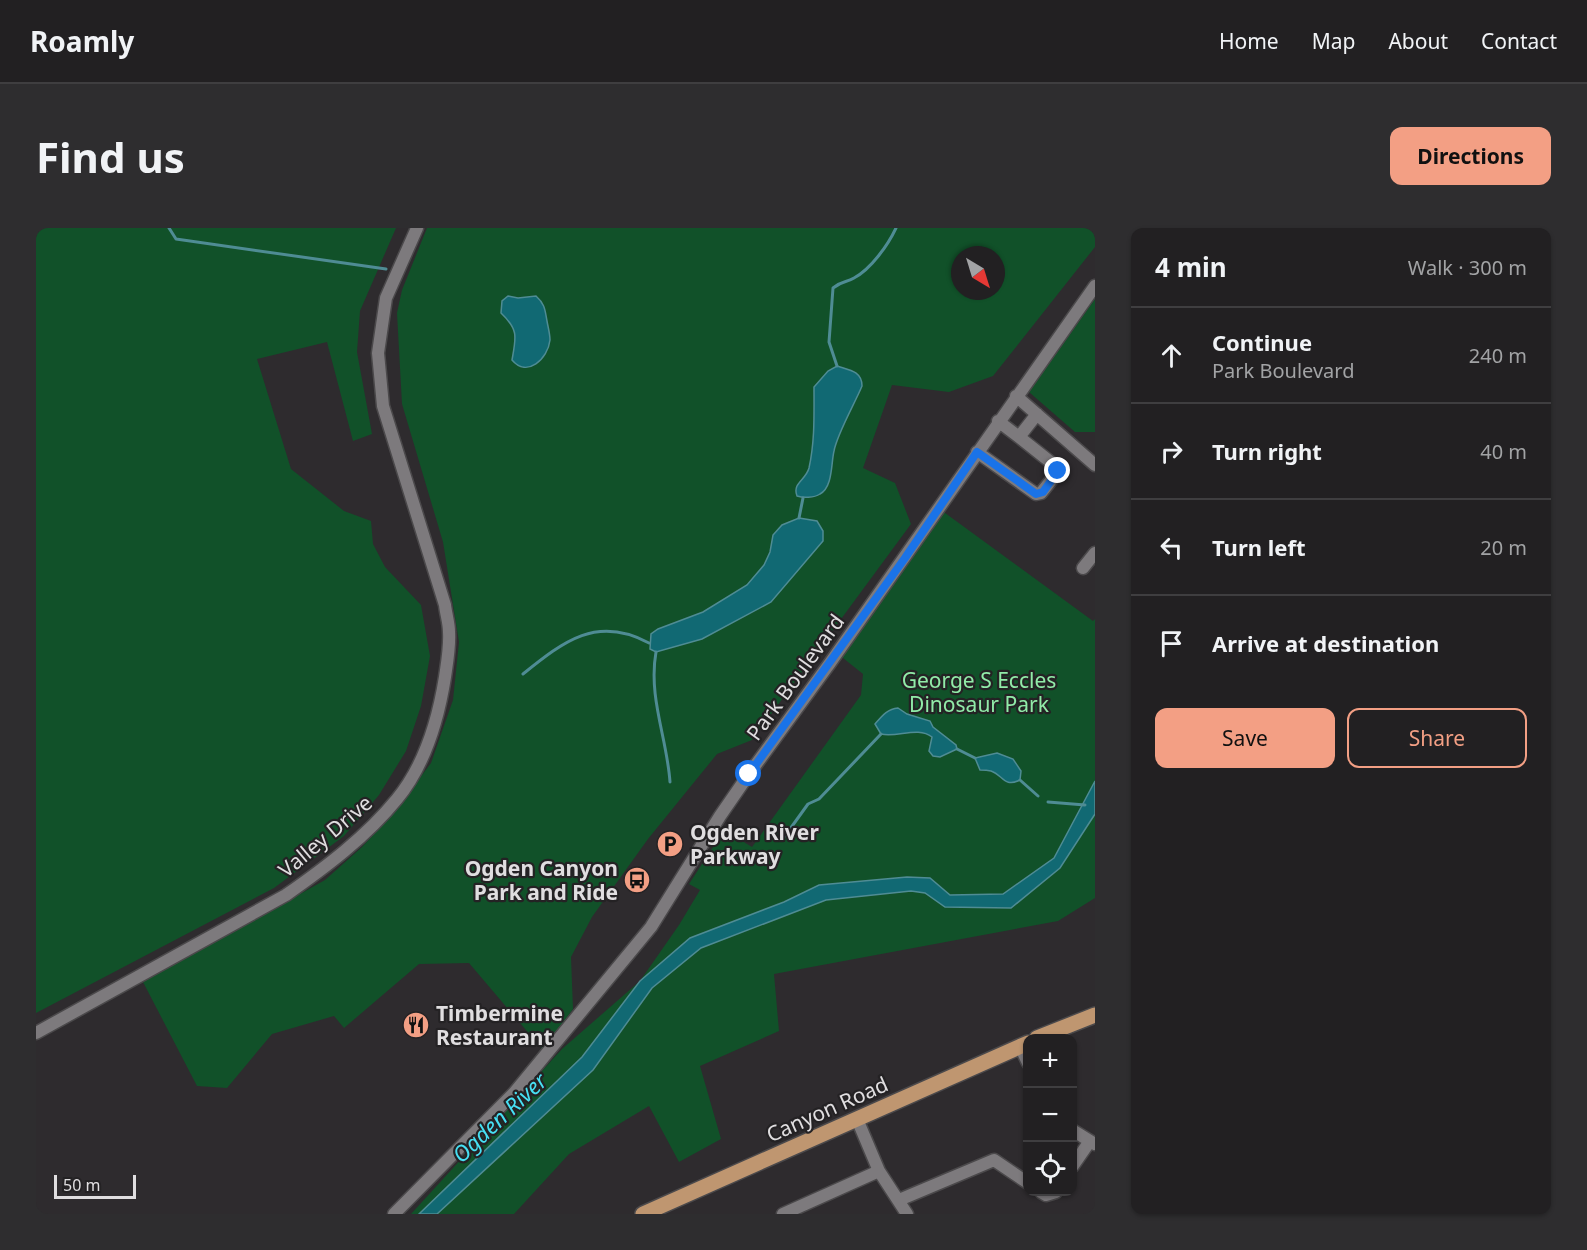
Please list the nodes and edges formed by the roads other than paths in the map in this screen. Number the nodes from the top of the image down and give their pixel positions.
1 (417, 228) edge
2 (1095, 286) edge
3 (1017, 396) junction
4 (1037, 414) junction
5 (998, 422) junction
6 (1019, 437) junction
7 (977, 452) junction
8 (1095, 465) edge
9 (1095, 553) edge
10 (1083, 568) dead end
11 (1095, 1015) edge
12 (36, 1033) edge
13 (1047, 1034) edge
14 (1023, 1044) edge
15 (857, 1119) junction
16 (1077, 1133) edge
17 (1092, 1142) edge
18 (1077, 1161) edge
19 (879, 1171) junction
20 (1023, 1180) edge
21 (899, 1200) junction
22 (394, 1214) edge
23 (643, 1214) edge
24 (783, 1214) edge
25 (907, 1214) edge

1 - 12 street, Valley Drive
2 - 3 street, Park Boulevard
3 - 4 street
3 - 5 street, Park Boulevard
4 - 6 street
4 - 8 street
5 - 6 street
5 - 7 street, Park Boulevard
6 - 7 street
7 - 22 street, Park Boulevard
9 - 10 street
11 - 13 main road
14 - 15 main road, Canyon Road
15 - 19 street
15 - 23 main road, Canyon Road
16 - 17 street
17 - 18 street
19 - 21 street
19 - 24 street
20 - 21 street
21 - 25 street

